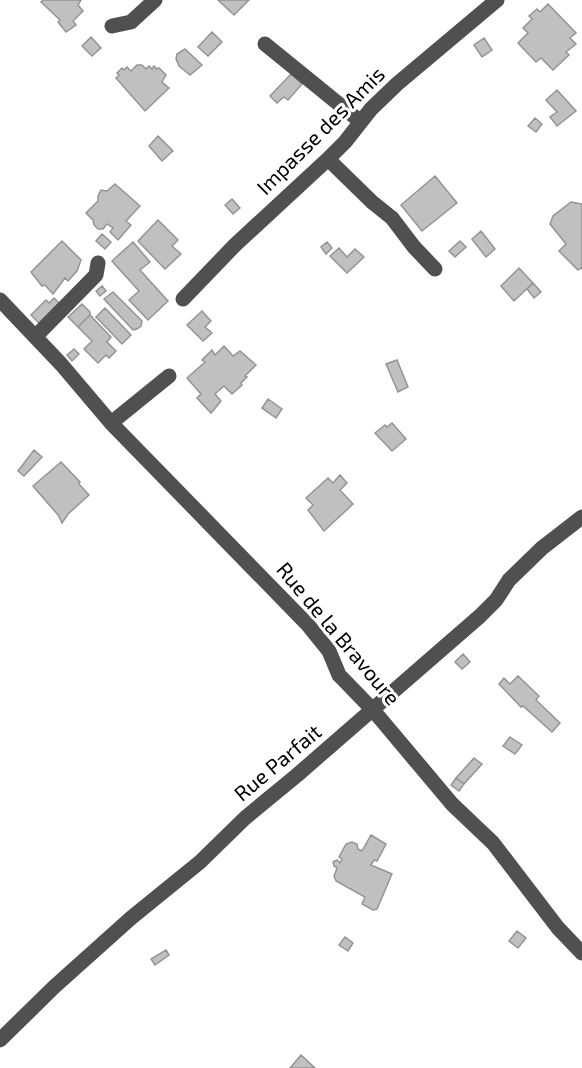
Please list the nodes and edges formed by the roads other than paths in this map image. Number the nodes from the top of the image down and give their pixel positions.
1 (155, 0) edge
2 (497, 0) edge
3 (112, 26) dead end
4 (265, 44) dead end
5 (361, 122) junction
6 (328, 159) junction
7 (98, 263) dead end
8 (435, 269) dead end
9 (183, 298) dead end
10 (0, 300) edge
11 (35, 337) junction
12 (169, 376) dead end
13 (111, 423) junction
14 (580, 522) edge
15 (373, 710) junction
16 (582, 954) edge
17 (0, 1040) edge

1 - 3 street
2 - 5 street, Impasse des Amis
4 - 5 street
5 - 6 street, Impasse des Amis
6 - 8 street
6 - 9 street, Impasse des Amis
7 - 11 street
10 - 11 street, Rue de la Bravoure
11 - 13 street, Rue de la Bravoure
12 - 13 street
13 - 15 street, Rue de la Bravoure
14 - 15 street, Rue Parfait
15 - 16 street, Rue de la Bravoure
15 - 17 street, Rue Parfait

